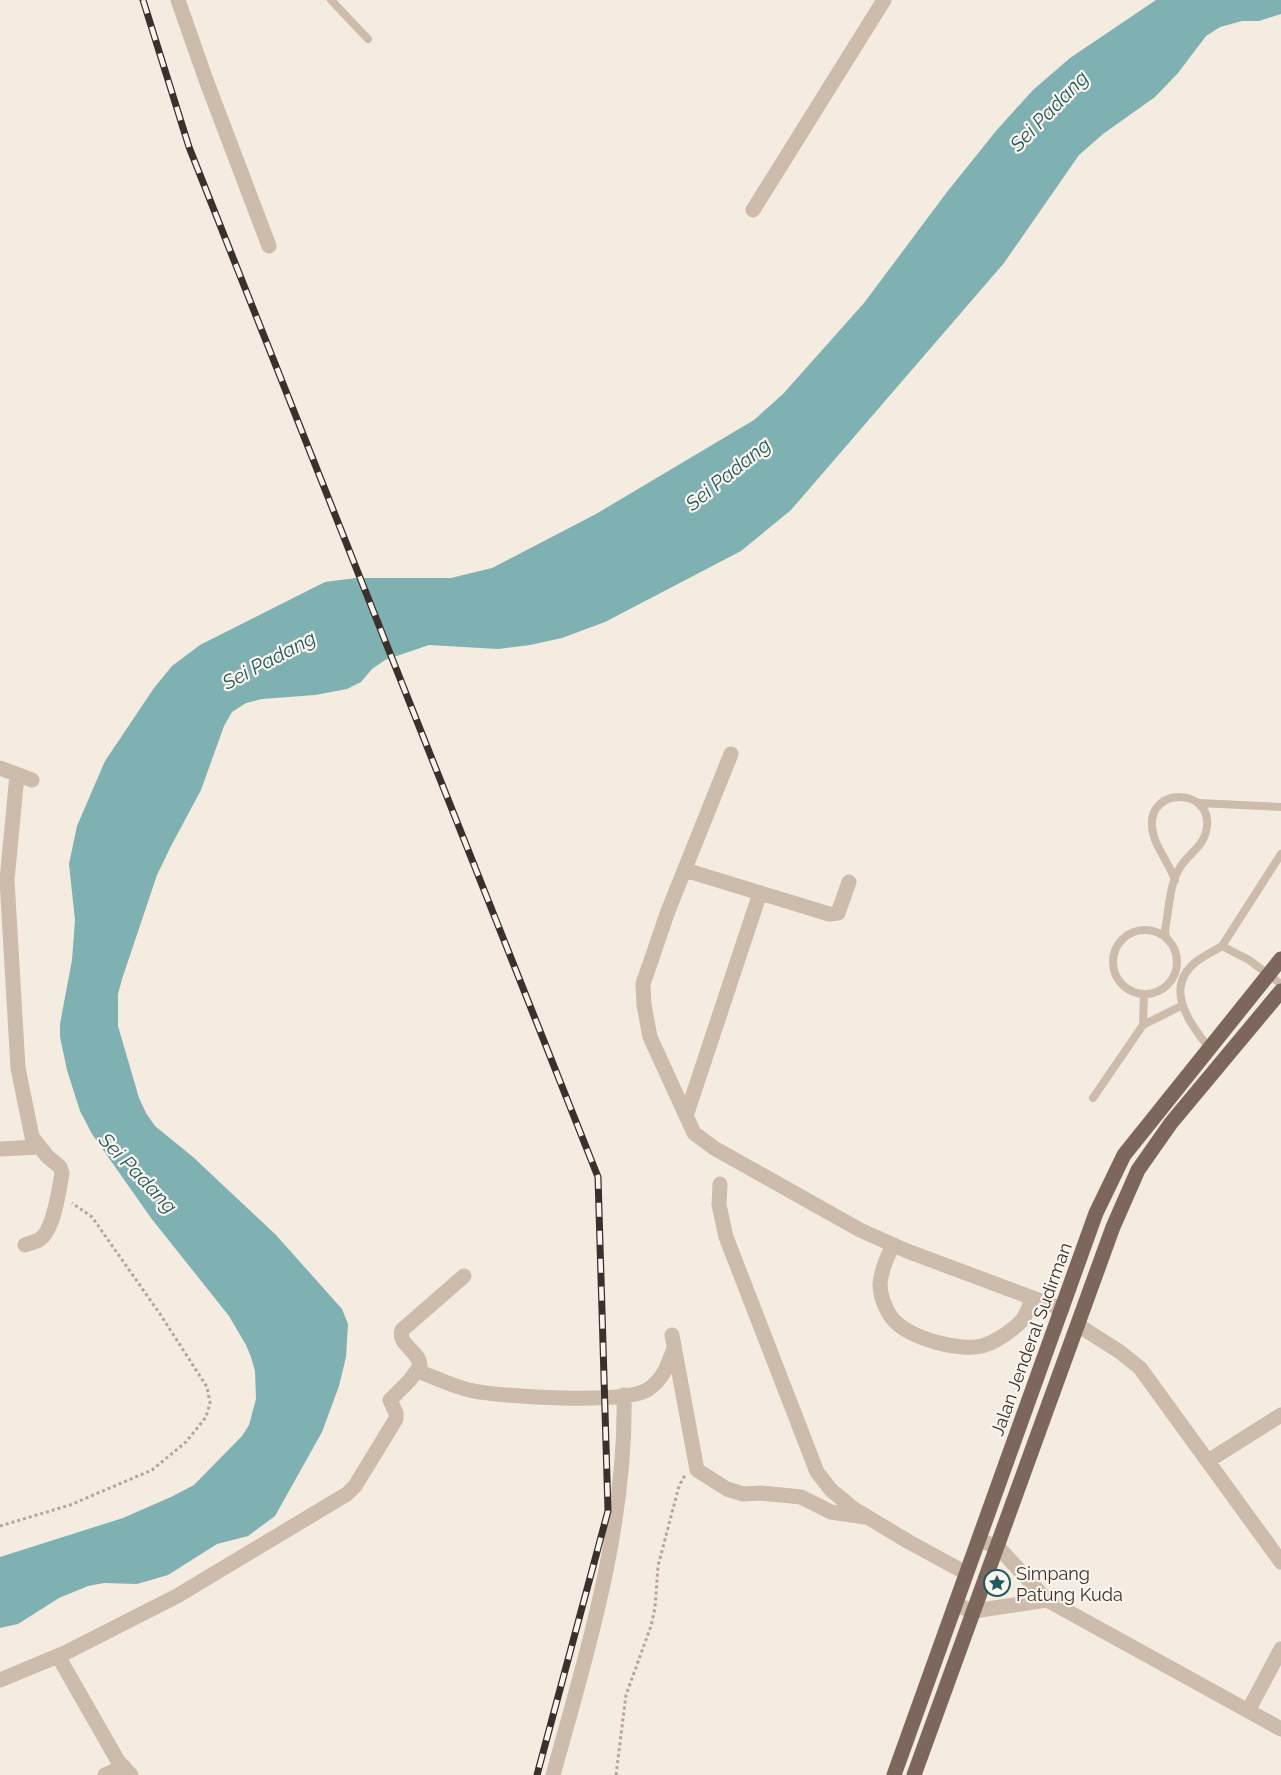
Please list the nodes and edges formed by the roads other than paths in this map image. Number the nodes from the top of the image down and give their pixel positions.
1 (178, 0) edge
2 (331, 0) edge
3 (884, 0) edge
4 (368, 39) dead end
5 (753, 210) dead end
6 (269, 246) dead end
7 (731, 754) dead end
8 (0, 768) edge
9 (17, 775) junction
10 (33, 780) dead end
11 (1199, 803) junction
12 (1281, 807) edge
13 (1281, 854) edge
14 (686, 870) junction
15 (4, 879) edge
16 (1175, 880) junction
17 (849, 882) dead end
18 (760, 893) junction
19 (1166, 937) junction
20 (1222, 946) junction
21 (1281, 960) edge
22 (1178, 962) junction
23 (1184, 977) junction
24 (1275, 979) edge
25 (1281, 991) edge
26 (1144, 994) junction
27 (1181, 1006) junction
28 (1143, 1025) junction
29 (1209, 1048) junction
30 (1093, 1098) dead end
31 (686, 1116) junction
32 (39, 1147) junction
33 (0, 1149) edge
34 (720, 1184) dead end
35 (25, 1245) dead end
36 (893, 1245) junction
37 (464, 1276) dead end
38 (1033, 1298) junction
39 (1062, 1309) junction
40 (1078, 1325) junction
41 (417, 1371) junction
42 (624, 1395) junction
43 (1281, 1415) edge
44 (1208, 1461) junction
45 (868, 1518) junction
46 (979, 1540) junction
47 (998, 1547) junction
48 (1281, 1562) edge
49 (966, 1574) junction
50 (1047, 1600) junction
51 (955, 1605) junction
52 (974, 1611) junction
53 (1281, 1649) edge
54 (58, 1656) junction
55 (0, 1680) edge
56 (1248, 1711) junction
57 (1281, 1729) edge
58 (128, 1771) edge
59 (105, 1775) edge
60 (553, 1775) edge
61 (894, 1775) edge
62 (914, 1775) edge

1 - 6 street
2 - 4 lane
3 - 5 street
7 - 14 street
8 - 9 street
9 - 10 street
9 - 15 street
11 - 12 lane
11 - 16 lane
11 - 16 lane
13 - 20 lane
14 - 18 street
14 - 31 street
15 - 32 street
16 - 19 lane
17 - 18 street
18 - 31 street
19 - 22 lane
19 - 26 lane
20 - 23 lane
20 - 24 lane
21 - 24 main road, Jalan Jenderal Sudirman
22 - 23 lane
22 - 26 lane
23 - 27 lane
24 - 29 main road, Jalan Jenderal Sudirman
25 - 40 main road
26 - 28 lane
27 - 28 lane
27 - 29 lane
28 - 30 lane
29 - 39 main road, Jalan Jenderal Sudirman
31 - 36 street
32 - 33 street
32 - 35 street
34 - 45 street
36 - 38 street
36 - 38 street
37 - 41 street
38 - 39 street
39 - 46 main road, Jalan Jenderal Sudirman
40 - 44 street
40 - 47 main road
41 - 42 street
41 - 54 street
42 - 45 street
42 - 60 street
43 - 44 street
44 - 48 street
45 - 49 street
46 - 47 street
46 - 49 main road, Jalan Jenderal Sudirman
47 - 50 street
47 - 52 main road
49 - 51 main road, Jalan Jenderal Sudirman
50 - 52 street
50 - 56 street
51 - 52 street
51 - 61 main road, Jalan Jenderal Sudirman
52 - 62 main road
53 - 56 street
54 - 55 street
54 - 58 street
56 - 57 street
58 - 59 street

